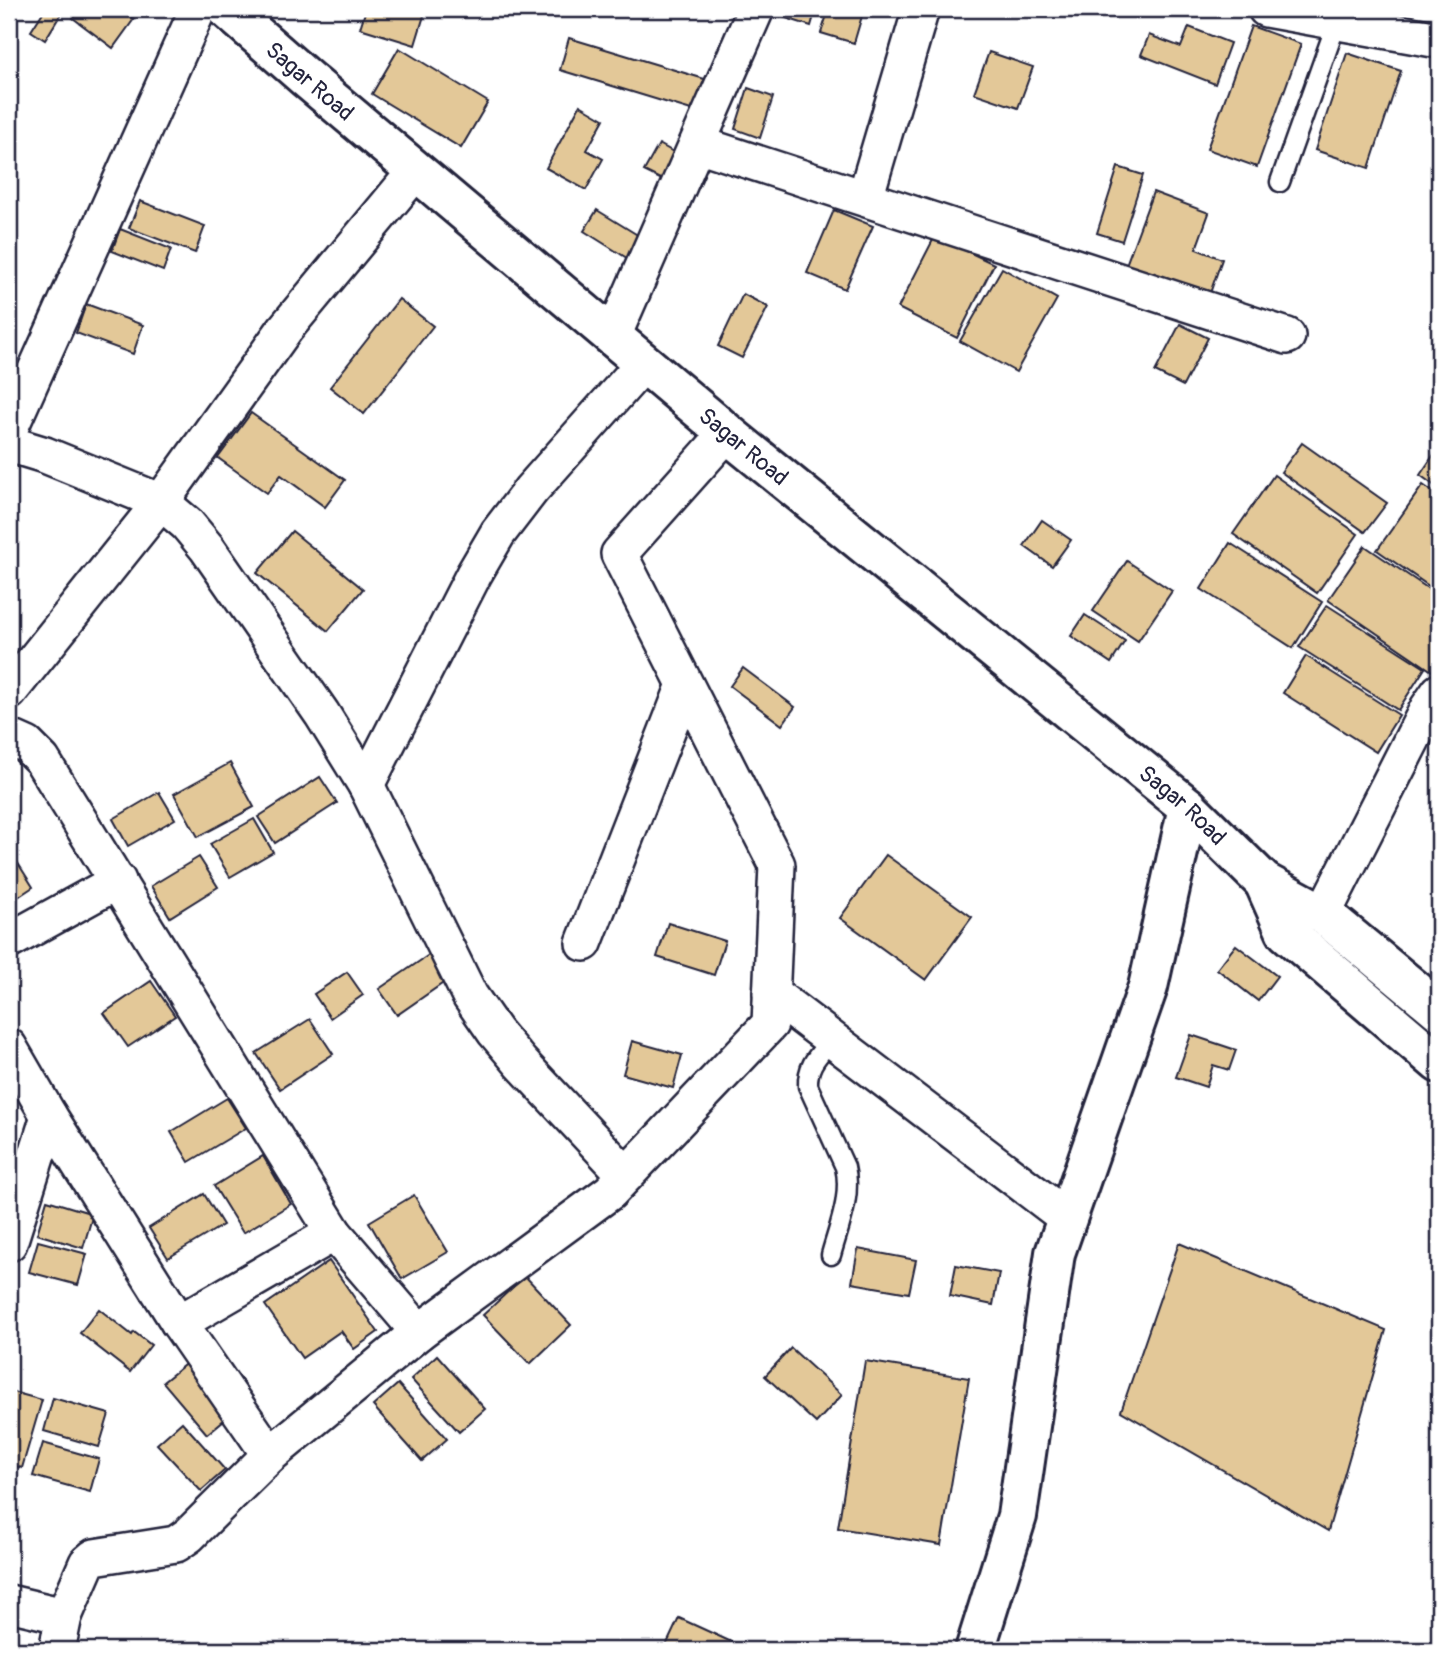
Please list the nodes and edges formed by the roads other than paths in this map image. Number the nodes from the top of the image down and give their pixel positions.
1 (198, 9) edge
2 (227, 9) edge
3 (756, 9) edge
4 (921, 9) edge
5 (1272, 9) edge
6 (1337, 22) junction
7 (1439, 40) edge
8 (698, 144) junction
9 (416, 171) junction
10 (1280, 182) dead end
11 (865, 198) junction
12 (613, 336) junction
13 (1287, 336) dead end
14 (644, 363) junction
15 (9, 430) edge
16 (727, 433) junction
17 (9, 444) edge
18 (161, 502) junction
19 (685, 685) junction
20 (9, 692) edge
21 (1439, 692) edge
22 (9, 737) edge
23 (366, 785) junction
24 (1188, 807) junction
25 (118, 881) junction
26 (1264, 882) junction
27 (1323, 914) junction
28 (9, 941) edge
29 (584, 943) dead end
30 (771, 993) junction
31 (1439, 1010) edge
32 (832, 1039) junction
33 (9, 1047) edge
34 (1439, 1063) edge
35 (49, 1116) junction
36 (626, 1175) junction
37 (1067, 1219) junction
38 (334, 1233) junction
39 (9, 1243) edge
40 (831, 1255) dead end
41 (179, 1323) junction
42 (419, 1332) junction
43 (270, 1455) junction
44 (9, 1603) edge
45 (64, 1616) junction
46 (57, 1650) edge
47 (975, 1650) edge

1 - 15 street
2 - 9 main road, Sagar Road
3 - 8 street
4 - 11 street
5 - 6 street
6 - 7 street
6 - 10 lane
8 - 11 street
8 - 12 street
9 - 12 main road, Sagar Road
9 - 18 street
11 - 13 street
12 - 14 main road, Sagar Road
14 - 16 main road, Sagar Road
14 - 23 street
16 - 19 street
16 - 24 main road, Sagar Road
17 - 18 street
18 - 20 street
18 - 23 street
19 - 29 street
19 - 30 street
21 - 27 street
22 - 25 street
23 - 36 street
24 - 26 main road, Sagar Road
24 - 37 main road
25 - 28 street
25 - 38 street
26 - 27 main road, Sagar Road
26 - 34 main road, Sagar Road
27 - 31 main road, Sagar Road
30 - 32 street
30 - 36 street
32 - 37 street
32 - 40 lane
33 - 35 street
35 - 39 street
35 - 41 street
36 - 42 street
37 - 47 main road
38 - 41 street
38 - 42 street
41 - 43 street
42 - 43 street
43 - 45 street
44 - 45 street
45 - 46 street

